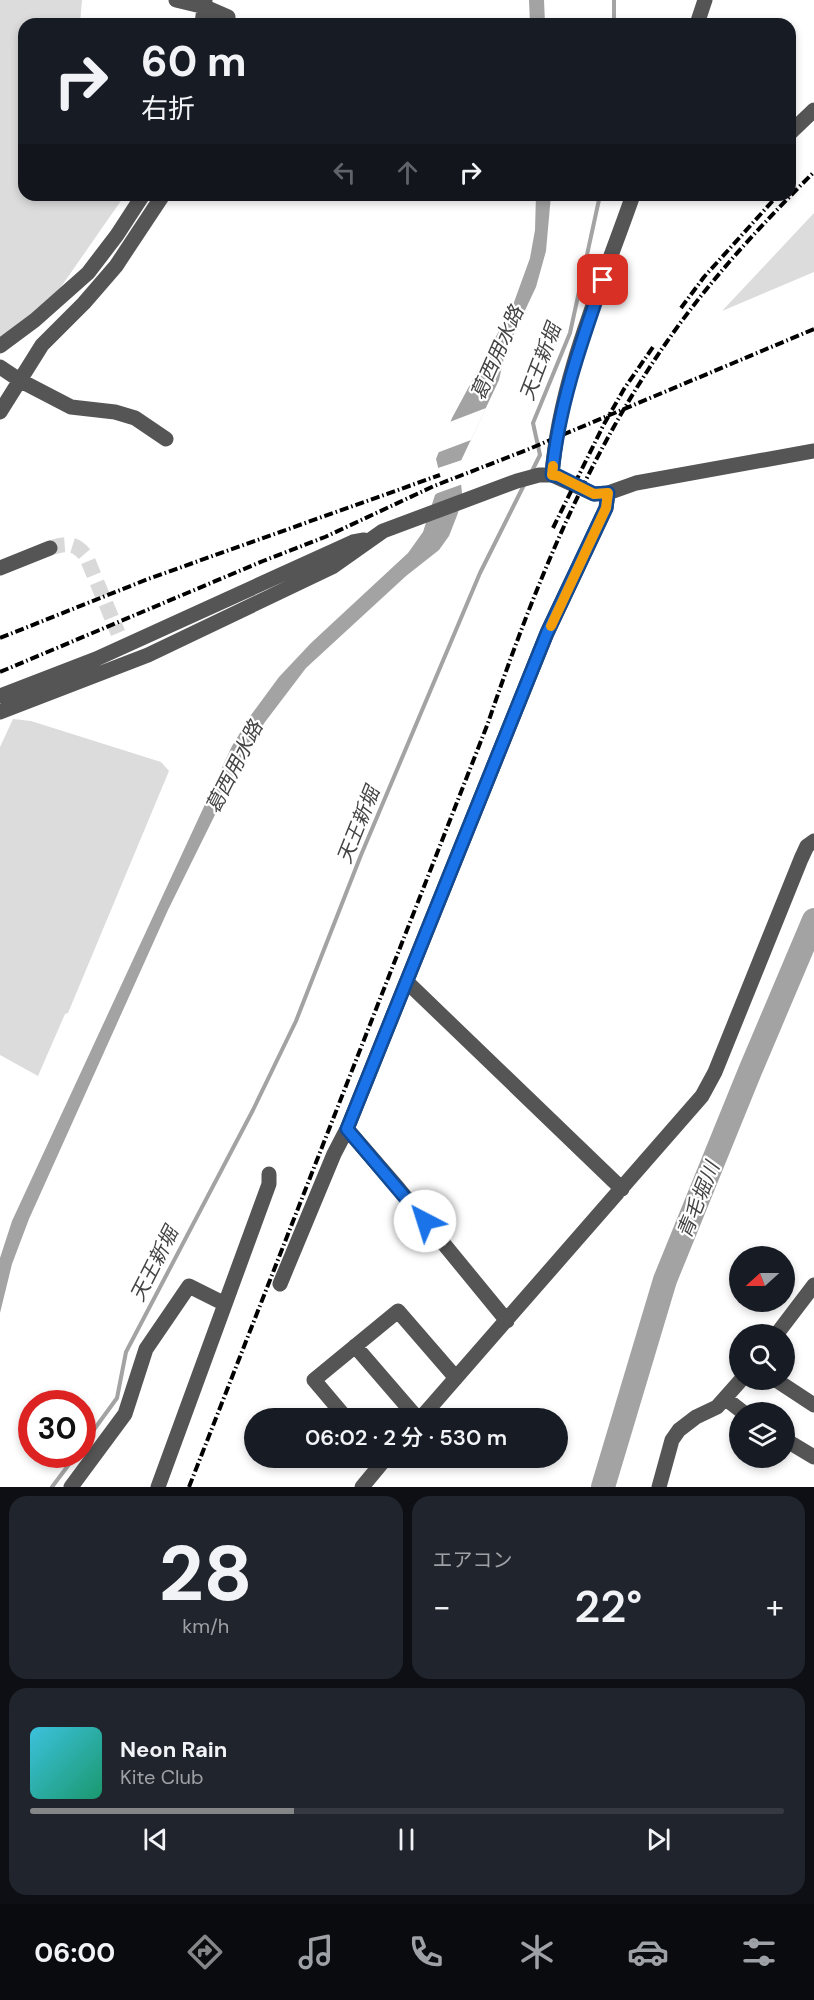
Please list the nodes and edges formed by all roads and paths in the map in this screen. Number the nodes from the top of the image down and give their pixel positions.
1 (176, 0) edge
2 (705, 0) edge
3 (205, 3) edge
4 (203, 18) edge
5 (228, 18) edge
6 (699, 18) edge
7 (814, 110) edge
8 (796, 127) edge
9 (139, 201) edge
10 (159, 201) edge
11 (631, 201) edge
12 (0, 346) edge
13 (0, 367) edge
14 (21, 381) junction
15 (0, 412) edge
16 (166, 439) dead end
17 (814, 451) edge
18 (545, 475) junction
19 (608, 493) junction
20 (372, 538) junction
21 (50, 548) tunnel mouth
22 (0, 568) edge
23 (0, 696) edge
24 (0, 712) edge
25 (814, 841) edge
26 (406, 982) junction
27 (347, 1129) junction
28 (269, 1174) dead end
29 (622, 1189) junction
30 (280, 1284) dead end
31 (811, 1295) edge
32 (225, 1304) junction
33 (507, 1321) junction
34 (786, 1324) edge
35 (356, 1346) junction
36 (456, 1378) junction
37 (733, 1390) edge
38 (791, 1390) edge
39 (726, 1399) junction
40 (730, 1402) edge
41 (814, 1405) edge
42 (338, 1408) edge
43 (410, 1408) edge
44 (429, 1408) edge
45 (795, 1445) edge
46 (814, 1457) edge
47 (377, 1468) edge
48 (367, 1485) edge
49 (71, 1487) edge
50 (158, 1487) edge
51 (659, 1487) edge

1 - 3 street
2 - 6 street
3 - 4 street
3 - 5 street
7 - 8 street
9 - 12 street
10 - 14 street
11 - 18 street
13 - 14 street
14 - 15 street
14 - 16 street
17 - 19 street
18 - 19 street
18 - 20 street
19 - 26 street
20 - 23 street
20 - 24 street
21 - 22 street
25 - 29 street
26 - 27 street
26 - 29 street
27 - 30 street
27 - 33 street
28 - 32 street
29 - 33 street
31 - 34 street
32 - 49 street
32 - 50 street
33 - 36 street
35 - 36 street
35 - 42 street
35 - 43 street
36 - 44 street
37 - 39 street
38 - 41 street
39 - 40 street
39 - 51 street
45 - 46 street
47 - 48 street

